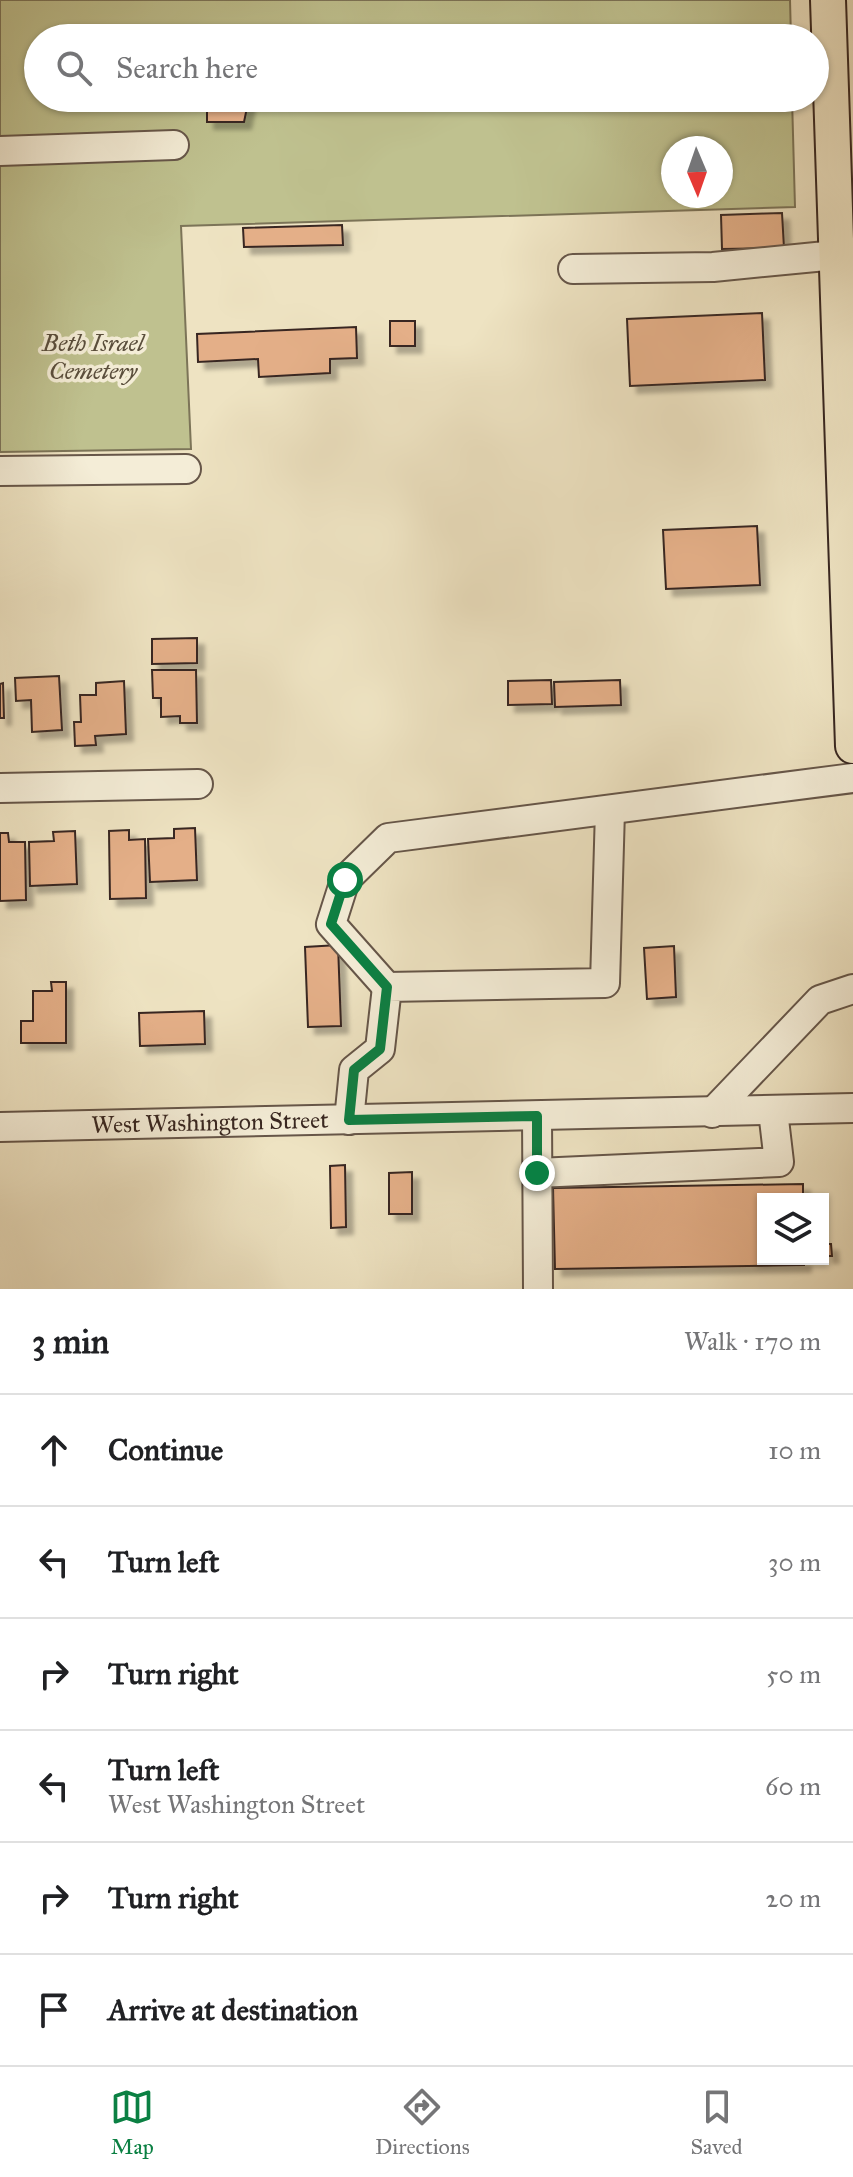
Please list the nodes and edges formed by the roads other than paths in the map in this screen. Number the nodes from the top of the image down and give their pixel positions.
1 (828, 0) edge
2 (829, 24) edge
3 (829, 32) edge
4 (174, 145) dead end
5 (0, 151) edge
6 (836, 255) junction
7 (573, 269) dead end
8 (846, 336) edge
9 (186, 469) dead end
10 (0, 471) edge
11 (853, 746) edge
12 (853, 778) edge
13 (198, 784) dead end
14 (0, 788) edge
15 (610, 810) junction
16 (387, 987) junction
17 (853, 989) edge
18 (853, 1108) edge
19 (773, 1111) junction
20 (712, 1113) junction
21 (537, 1116) junction
22 (349, 1120) junction
23 (0, 1127) edge
24 (537, 1173) junction
25 (538, 1289) edge

1 - 2 main road
3 - 6 main road
4 - 5 street
6 - 7 street
6 - 8 main road
8 - 11 main road
9 - 10 street
12 - 15 street
13 - 14 street
15 - 16 street
15 - 16 street
16 - 22 street
17 - 20 street
18 - 19 street, West Washington Street
19 - 20 street, West Washington Street
19 - 24 street
20 - 21 street, West Washington Street
21 - 22 street, West Washington Street
21 - 24 street
22 - 23 street, West Washington Street
24 - 25 street

